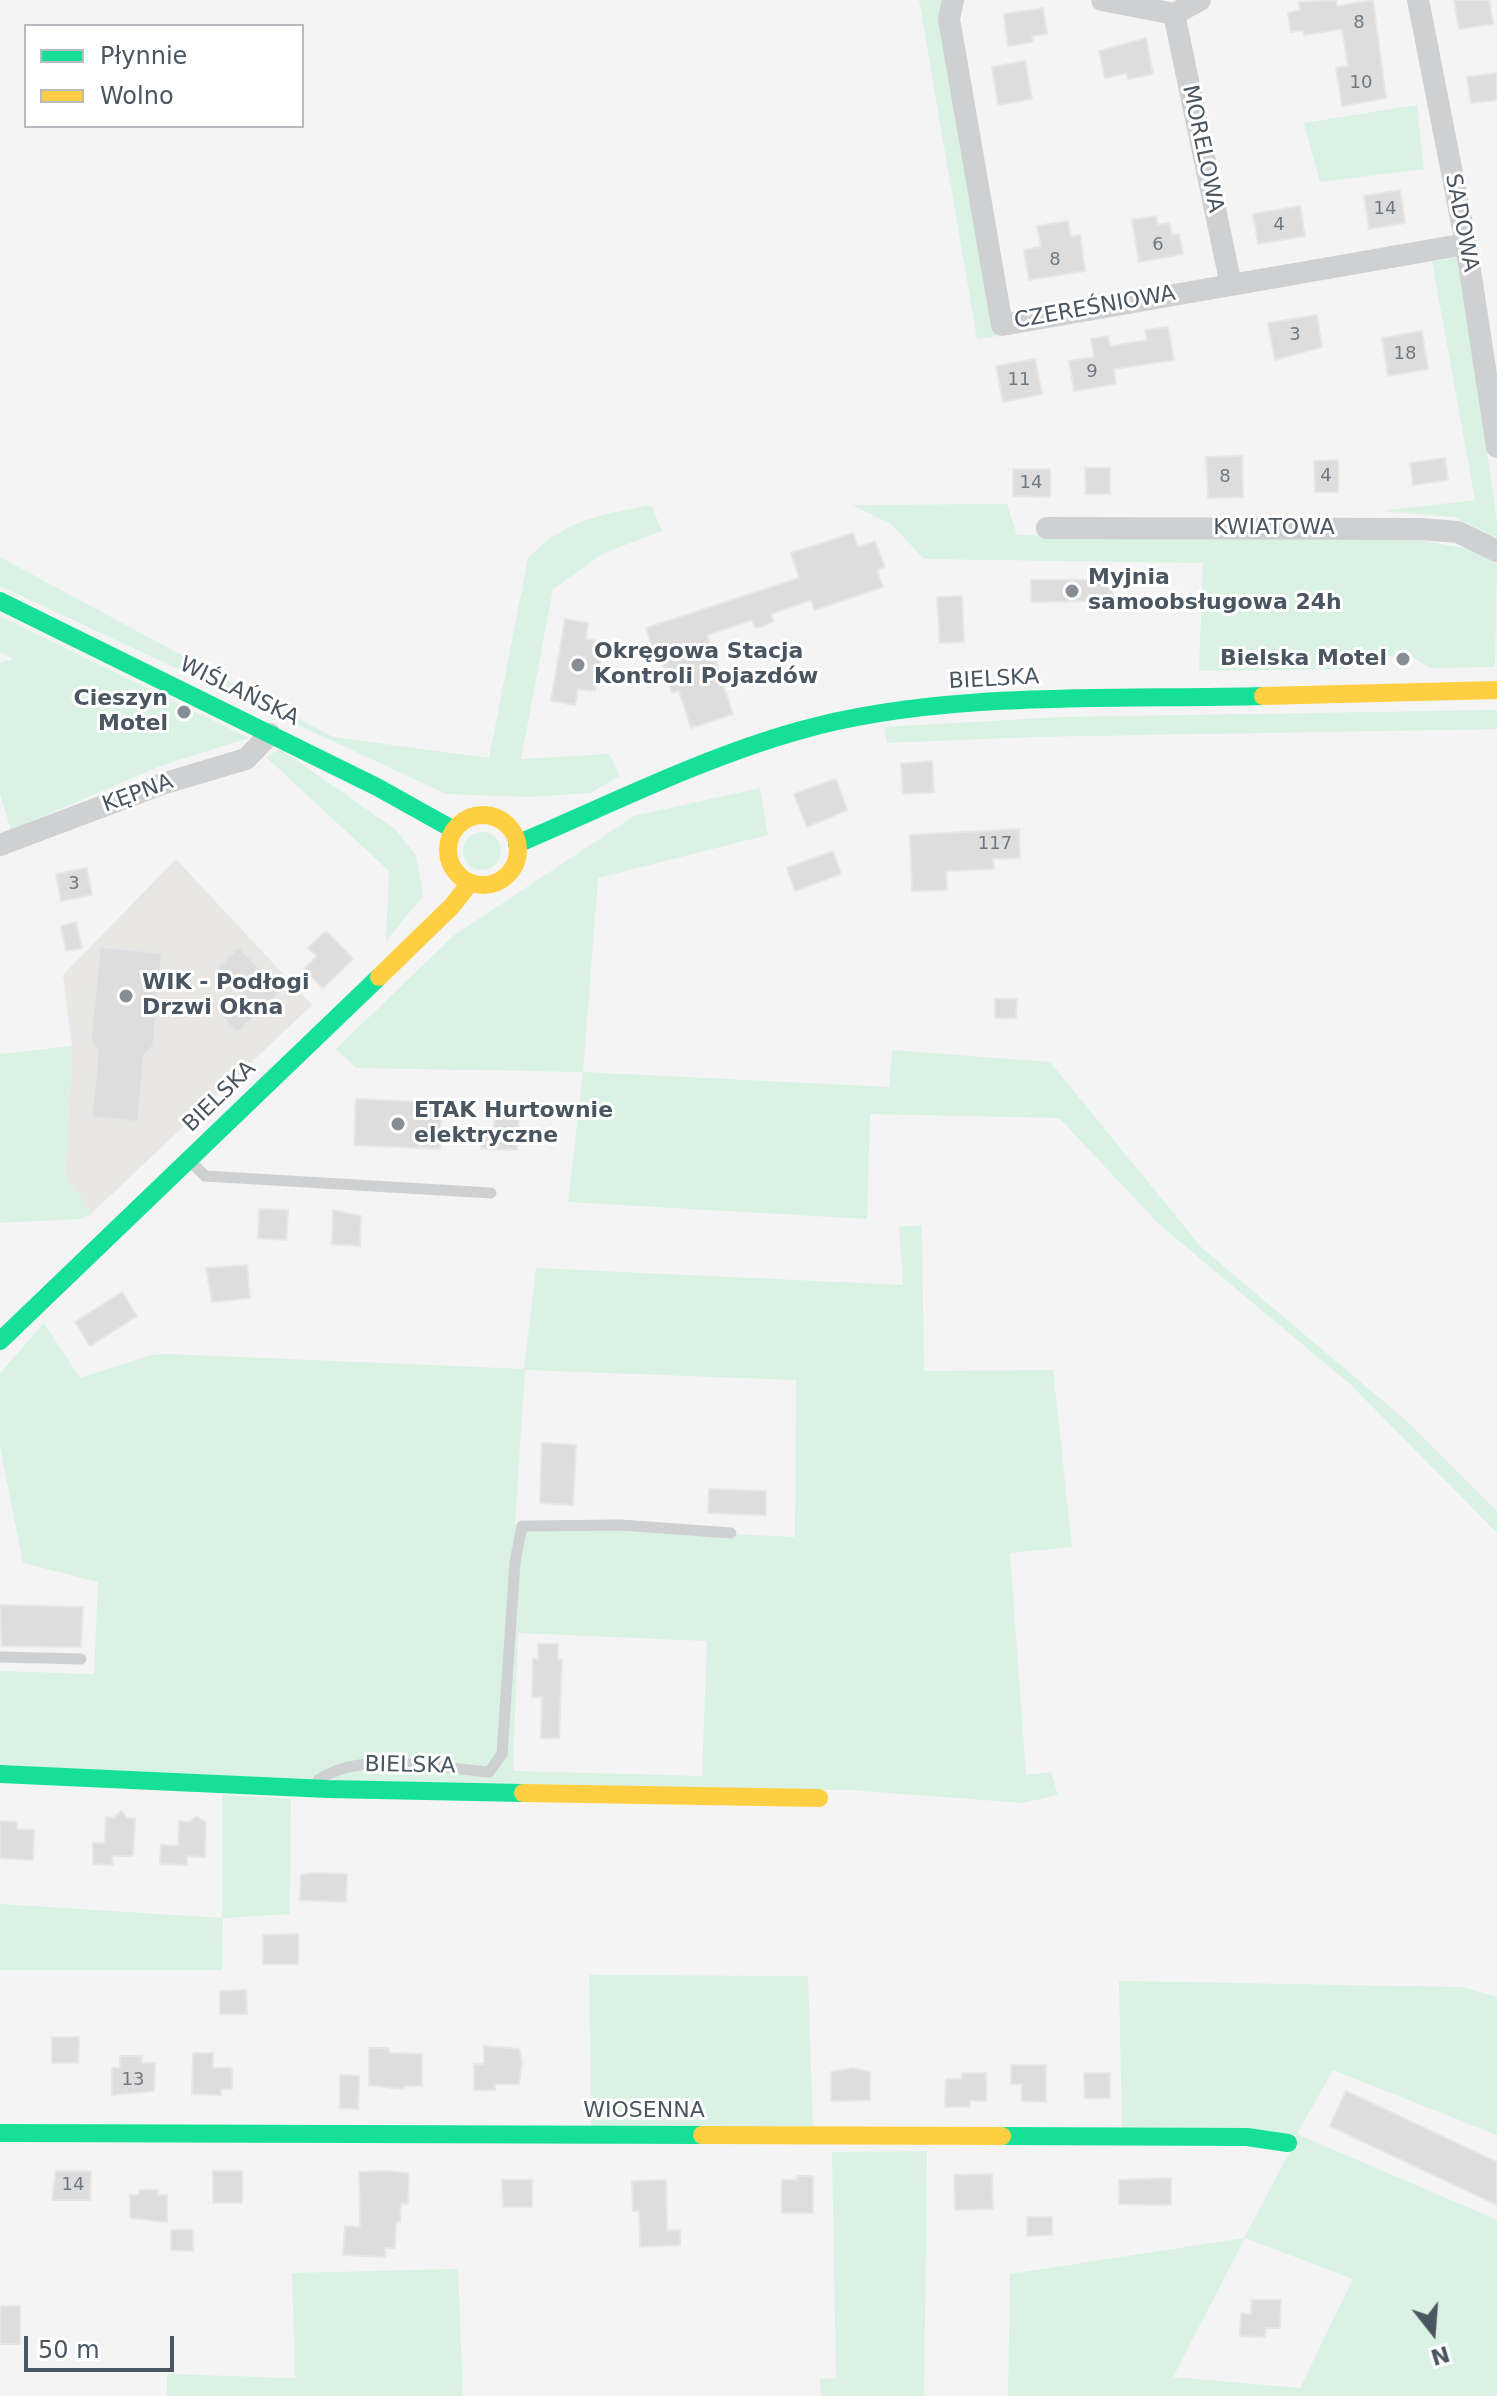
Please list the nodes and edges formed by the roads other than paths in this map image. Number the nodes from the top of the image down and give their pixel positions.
1 (953, 0) edge
2 (1102, 0) edge
3 (1200, 0) edge
4 (1418, 0) edge
5 (1174, 14) junction
6 (1466, 244) junction
7 (1231, 285) junction
8 (1497, 447) edge
9 (1047, 528) dead end
10 (1497, 551) edge
11 (0, 601) edge
12 (1497, 690) edge
13 (270, 734) junction
14 (454, 830) junction
15 (517, 844) junction
16 (0, 845) edge
17 (470, 883) junction
18 (189, 1160) junction
19 (491, 1193) dead end
20 (0, 1341) edge
21 (731, 1533) dead end
22 (0, 1657) edge
23 (81, 1659) dead end
24 (0, 1774) edge
25 (307, 1788) junction
26 (819, 1798) dead end
27 (0, 2133) edge
28 (1288, 2143) dead end

1 - 7 street, CZEREŚNIOWA
2 - 5 street
3 - 5 street
4 - 6 street, SADOWA
5 - 7 street, MORELOWA
6 - 7 street, CZEREŚNIOWA
6 - 8 street, SADOWA
9 - 10 street, KWIATOWA
11 - 13 street, WIŚLAŃSKA
12 - 15 street, BIELSKA
13 - 14 street, WIŚLAŃSKA
13 - 16 street, KĘPNA
14 - 15 street
14 - 17 street
15 - 17 street
17 - 18 street, BIELSKA
18 - 19 lane
18 - 20 street, BIELSKA
21 - 25 lane
22 - 23 lane
24 - 25 street, BIELSKA
25 - 26 street, BIELSKA
27 - 28 street, WIOSENNA

